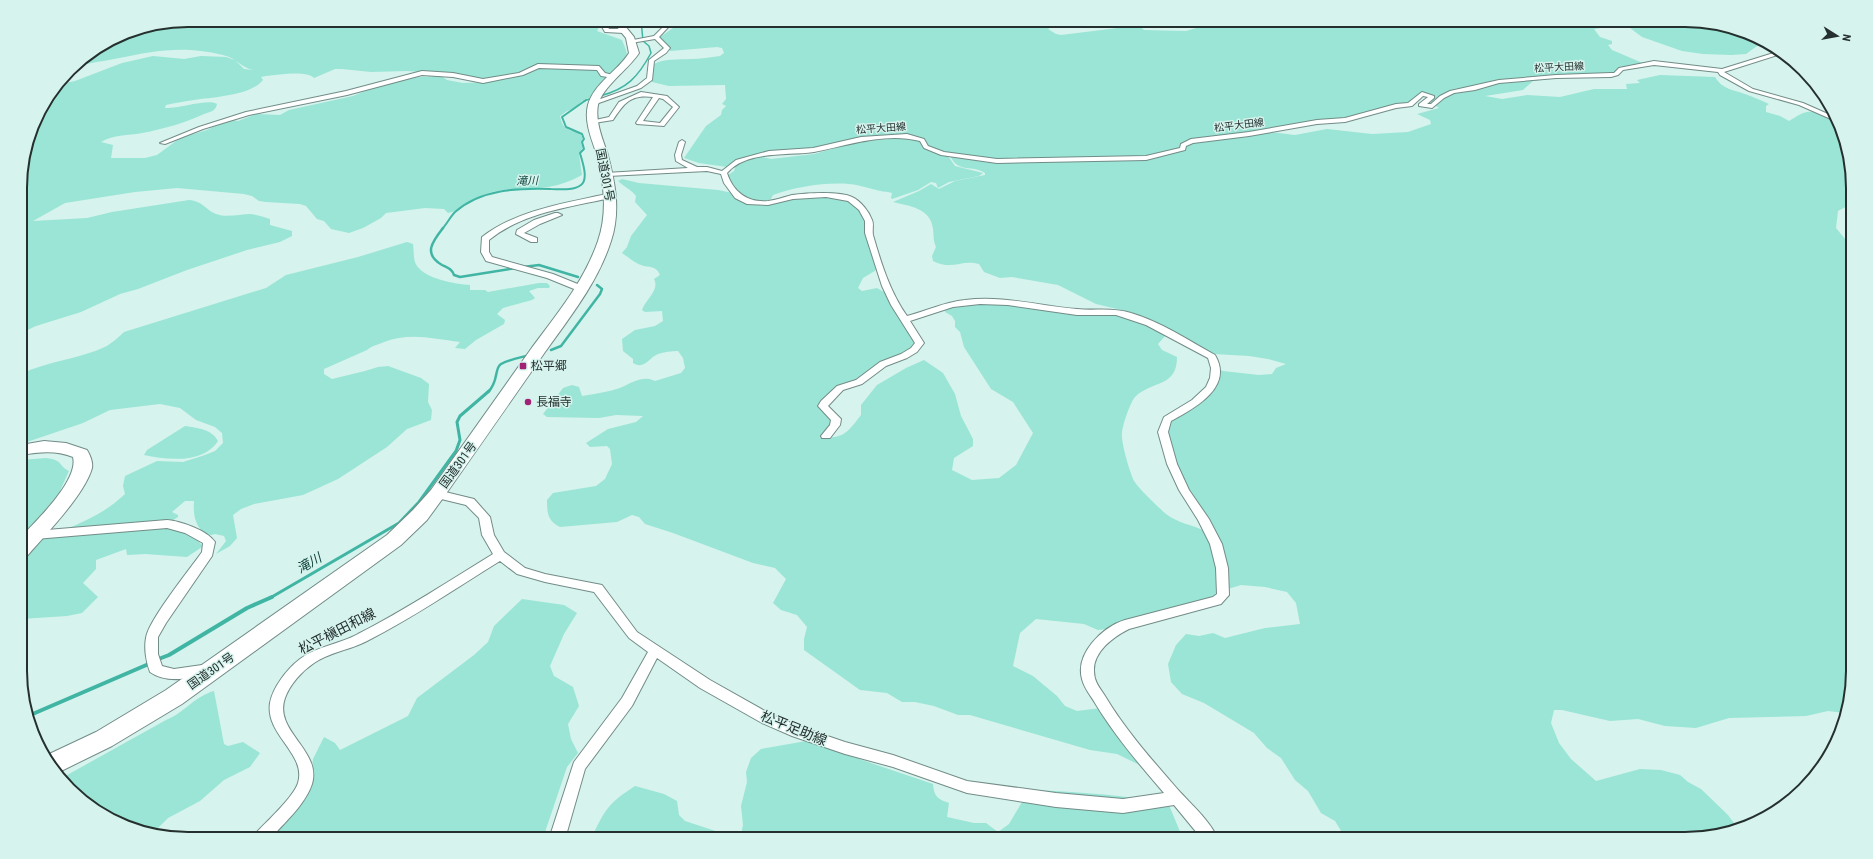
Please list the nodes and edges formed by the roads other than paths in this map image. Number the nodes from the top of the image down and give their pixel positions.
1 (605, 27) edge
2 (623, 27) edge
3 (666, 27) edge
4 (624, 31) junction
5 (654, 38) junction
6 (631, 41) junction
7 (1775, 54) edge
8 (1720, 71) junction
9 (614, 76) junction
10 (657, 96) junction
11 (596, 99) junction
12 (1829, 116) edge
13 (594, 121) junction
14 (682, 142) dead end
15 (163, 143) dead end
16 (698, 170) junction
17 (724, 173) junction
18 (608, 174) junction
19 (605, 196) junction
20 (534, 240) dead end
21 (582, 289) junction
22 (905, 319) junction
23 (826, 436) dead end
24 (27, 449) edge
25 (437, 494) junction
26 (34, 535) junction
27 (27, 543) edge
28 (500, 555) junction
29 (655, 650) junction
30 (218, 666) junction
31 (56, 762) edge
32 (1177, 798) junction
33 (266, 832) edge
34 (559, 832) edge
35 (1207, 832) edge

1 - 4 street
2 - 4 highway
3 - 5 street
4 - 6 highway
5 - 6 street
5 - 11 street
6 - 9 highway
7 - 8 street, 松平大田線
8 - 12 street
8 - 17 street, 松平大田線
9 - 11 highway
9 - 15 street
10 - 10 street
10 - 13 street
11 - 13 highway, 国道301号
13 - 18 highway, 国道301号
14 - 16 street
16 - 17 street
16 - 18 street
17 - 22 street
18 - 19 highway, 国道301号
19 - 20 street
19 - 21 highway, 国道301号
19 - 21 street
21 - 25 highway, 国道301号
22 - 23 street
22 - 32 street
24 - 26 highway
25 - 28 street, 松平足助線
25 - 30 highway, 国道301号
26 - 27 highway
26 - 30 street
28 - 29 street, 松平足助線
28 - 33 street, 松平槇田和線
29 - 32 street, 松平足助線
29 - 34 street
30 - 31 highway, 国道301号
32 - 35 street

